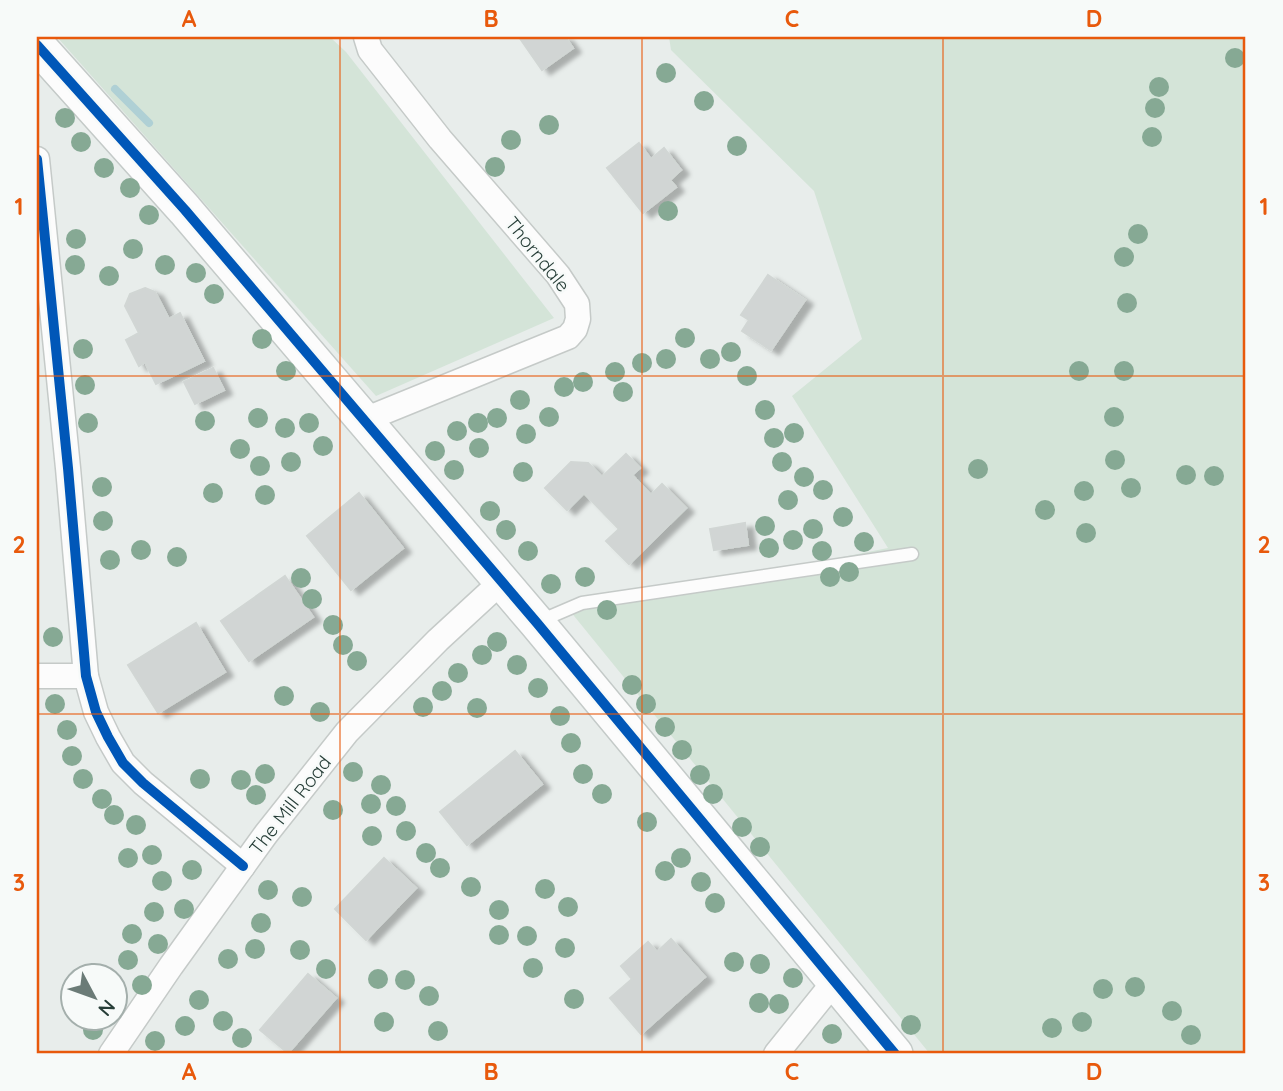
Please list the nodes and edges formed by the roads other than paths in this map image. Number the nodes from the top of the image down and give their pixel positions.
1 (366, 37) edge
2 (37, 44) edge
3 (37, 159) edge
4 (364, 420) junction
5 (912, 554) dead end
6 (501, 582) junction
7 (537, 623) junction
8 (37, 676) edge
9 (86, 676) junction
10 (243, 866) junction
11 (834, 982) junction
12 (111, 1054) edge
13 (776, 1054) edge
14 (895, 1054) edge

1 - 4 street, Thorndale
2 - 4 street
3 - 9 street
4 - 6 street
5 - 7 lane
6 - 7 street
6 - 10 street, The Mill Road
7 - 11 street
8 - 9 street
9 - 10 street
10 - 12 street, The Mill Road
11 - 13 street
11 - 14 street

